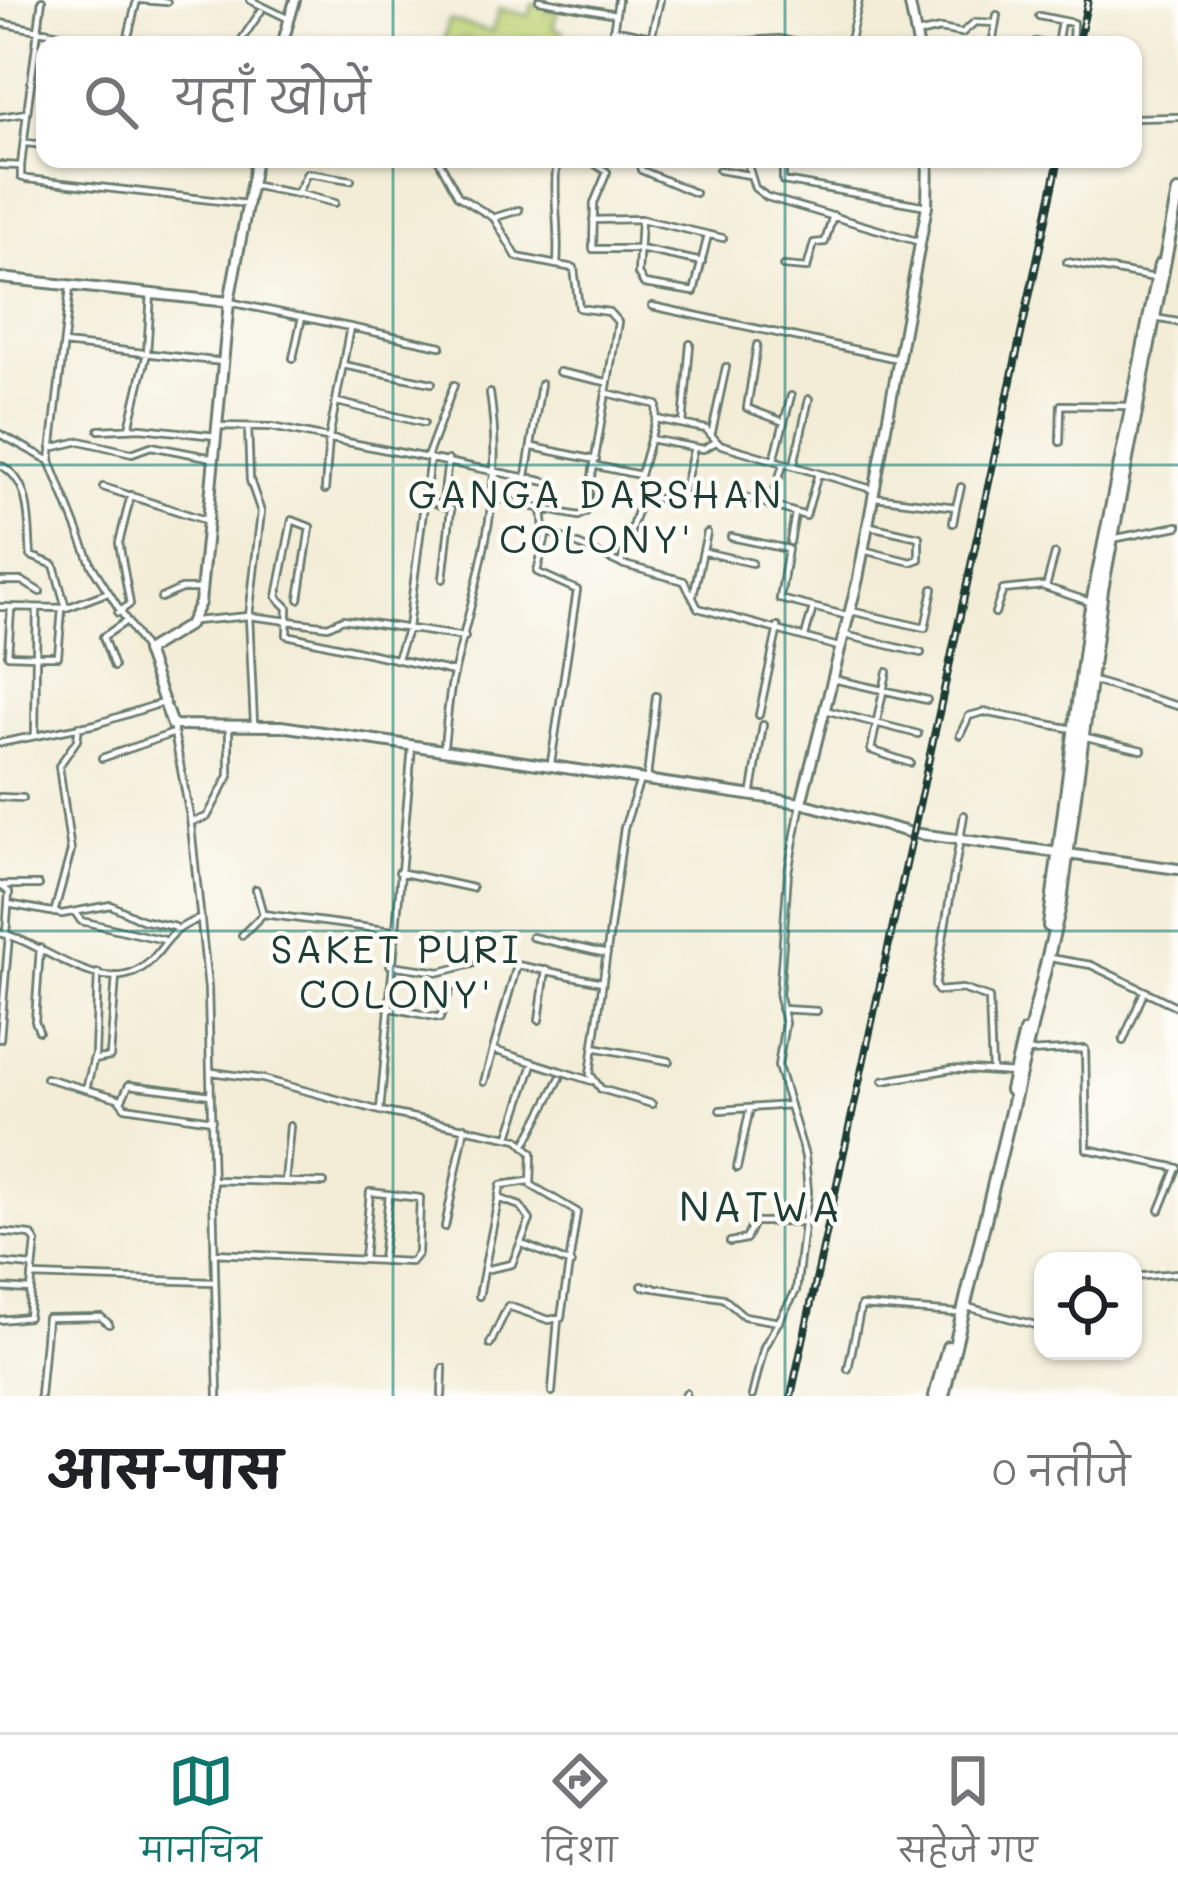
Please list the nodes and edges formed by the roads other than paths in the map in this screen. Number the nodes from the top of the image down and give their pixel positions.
1 (42, 0) edge
2 (139, 0) edge
3 (250, 0) edge
4 (295, 0) edge
5 (539, 0) edge
6 (618, 0) edge
7 (661, 0) edge
8 (859, 0) edge
9 (909, 0) edge
10 (549, 1) edge
11 (167, 2) edge
12 (577, 3) edge
13 (263, 10) junction
14 (616, 14) junction
15 (997, 15) dead end
16 (1039, 16) dead end
17 (290, 18) junction
18 (1061, 20) junction
19 (0, 23) edge
20 (995, 23) junction
21 (38, 28) junction
22 (613, 29) junction
23 (915, 34) joint
24 (37, 36) edge
25 (78, 36) edge
26 (126, 36) edge
27 (243, 36) edge
28 (285, 36) edge
29 (612, 36) edge
30 (640, 36) edge
31 (652, 36) edge
32 (851, 36) edge
33 (993, 36) edge
34 (1056, 36) edge
35 (1074, 36) edge
36 (36, 43) edge
37 (27, 112) junction
38 (0, 117) edge
39 (1178, 117) edge
40 (1142, 118) edge
41 (26, 143) junction
42 (36, 144) edge
43 (0, 165) edge
44 (21, 166) junction
45 (254, 168) edge
46 (443, 168) edge
47 (556, 168) edge
48 (601, 168) edge
49 (642, 168) edge
50 (749, 168) edge
51 (783, 168) edge
52 (928, 168) edge
53 (719, 170) dead end
54 (751, 176) junction
55 (351, 180) dead end
56 (251, 185) junction
57 (1178, 192) edge
58 (695, 193) dead end
59 (299, 194) junction
60 (334, 203) dead end
61 (247, 204) junction
62 (927, 206) junction
63 (519, 210) dead end
64 (833, 215) junction
65 (494, 218) junction
66 (641, 219) junction
67 (592, 220) junction
68 (708, 235) junction
69 (723, 238) dead end
70 (920, 242) junction
71 (640, 249) junction
72 (1166, 249) junction
73 (702, 262) junction
74 (1066, 262) dead end
75 (556, 265) junction
76 (783, 266) dead end
77 (0, 278) edge
78 (1156, 278) junction
79 (70, 287) junction
80 (151, 293) junction
81 (229, 302) junction
82 (652, 306) dead end
83 (302, 317) junction
84 (1154, 318) junction
85 (1178, 322) edge
86 (350, 327) junction
87 (64, 344) junction
88 (690, 344) dead end
89 (757, 345) dead end
90 (441, 346) dead end
91 (147, 353) junction
92 (293, 358) dead end
93 (899, 359) junction
94 (223, 362) junction
95 (344, 365) junction
96 (726, 368) dead end
97 (559, 372) dead end
98 (609, 382) junction
99 (432, 383) dead end
100 (541, 384) dead end
101 (454, 386) dead end
102 (490, 393) dead end
103 (607, 393) junction
104 (791, 396) dead end
105 (809, 399) dead end
106 (337, 402) junction
107 (1128, 406) junction
108 (656, 419) junction
109 (784, 422) junction
110 (424, 423) dead end
111 (682, 424) junction
112 (248, 425) junction
113 (130, 428) junction
114 (99, 430) dead end
115 (216, 431) junction
116 (0, 434) edge
117 (712, 434) junction
118 (328, 438) junction
119 (650, 440) junction
120 (716, 442) junction
121 (1060, 442) dead end
122 (533, 447) junction
123 (51, 448) junction
124 (694, 448) junction
125 (428, 457) junction
126 (214, 458) junction
127 (448, 460) junction
128 (774, 460) junction
129 (50, 461) junction
130 (596, 463) junction
131 (784, 463) junction
132 (0, 465) edge
133 (794, 466) junction
134 (494, 468) junction
135 (818, 473) junction
136 (640, 475) junction
137 (529, 477) junction
138 (552, 483) dead end
139 (103, 487) dead end
140 (961, 487) dead end
141 (325, 490) dead end
142 (874, 493) junction
143 (131, 495) junction
144 (490, 497) junction
145 (746, 497) dead end
146 (425, 499) junction
147 (443, 502) junction
148 (527, 505) junction
149 (770, 506) junction
150 (956, 507) junction
151 (542, 508) junction
152 (637, 511) dead end
153 (796, 514) junction
154 (208, 520) junction
155 (953, 523) dead end
156 (868, 526) junction
157 (1178, 526) edge
158 (547, 532) junction
159 (707, 533) dead end
160 (731, 537) dead end
161 (1112, 539) junction
162 (790, 542) dead end
163 (863, 550) junction
164 (704, 552) junction
165 (1055, 554) dead end
166 (752, 562) dead end
167 (621, 564) junction
168 (443, 579) dead end
169 (0, 581) edge
170 (1046, 587) junction
171 (201, 589) junction
172 (932, 589) dead end
173 (40, 592) dead end
174 (106, 593) junction
175 (693, 596) junction
176 (161, 598) dead end
177 (299, 599) dead end
178 (1092, 602) junction
179 (0, 607) edge
180 (813, 608) junction
181 (38, 609) junction
182 (64, 609) junction
183 (11, 610) junction
184 (118, 613) junction
185 (995, 613) dead end
186 (850, 614) junction
187 (249, 616) junction
188 (193, 621) junction
189 (286, 621) junction
190 (125, 622) junction
191 (778, 627) junction
192 (408, 628) junction
193 (845, 635) junction
194 (806, 636) junction
195 (465, 637) junction
196 (842, 648) junction
197 (146, 651) junction
198 (921, 653) dead end
199 (36, 656) junction
200 (397, 659) junction
201 (114, 667) dead end
202 (454, 672) junction
203 (887, 672) dead end
204 (833, 679) junction
205 (1088, 680) junction
206 (883, 690) junction
207 (656, 696) dead end
208 (927, 700) dead end
209 (165, 702) junction
210 (1178, 706) edge
211 (825, 710) junction
212 (759, 715) dead end
213 (228, 722) junction
214 (876, 723) junction
215 (254, 724) junction
216 (764, 725) dead end
217 (79, 727) junction
218 (173, 729) junction
219 (1077, 732) junction
220 (918, 734) dead end
221 (35, 735) junction
222 (960, 735) dead end
223 (0, 743) edge
224 (412, 746) junction
225 (1142, 750) dead end
226 (442, 752) junction
227 (102, 758) dead end
228 (910, 763) dead end
229 (550, 768) junction
230 (643, 783) junction
231 (0, 797) edge
232 (751, 797) junction
233 (23, 798) dead end
234 (801, 803) junction
235 (964, 814) dead end
236 (191, 822) junction
237 (961, 839) junction
238 (1064, 852) junction
239 (1178, 869) edge
240 (399, 872) junction
241 (2, 885) edge
242 (39, 885) dead end
243 (472, 888) dead end
244 (256, 889) dead end
245 (8, 904) junction
246 (75, 911) junction
247 (54, 913) junction
248 (263, 914) junction
249 (200, 919) junction
250 (175, 927) junction
251 (393, 932) junction
252 (5, 934) edge
253 (242, 935) dead end
254 (532, 937) dead end
255 (164, 940) junction
256 (40, 948) junction
257 (607, 954) junction
258 (1049, 958) junction
259 (472, 964) dead end
260 (390, 965) junction
261 (546, 970) junction
262 (98, 973) junction
263 (116, 976) junction
264 (602, 982) junction
265 (450, 991) dead end
266 (1144, 992) junction
267 (387, 1006) junction
268 (1178, 1007) edge
269 (781, 1010) junction
270 (817, 1010) dead end
271 (539, 1020) dead end
272 (39, 1031) dead end
273 (0, 1040) edge
274 (1123, 1041) dead end
275 (593, 1047) junction
276 (497, 1051) junction
277 (1028, 1052) junction
278 (93, 1060) junction
279 (669, 1061) dead end
280 (532, 1065) junction
281 (992, 1071) junction
282 (212, 1072) junction
283 (1016, 1073) junction
284 (46, 1078) dead end
285 (560, 1078) dead end
286 (592, 1081) junction
287 (883, 1081) dead end
288 (484, 1082) dead end
289 (86, 1089) junction
290 (212, 1095) junction
291 (121, 1101) junction
292 (652, 1104) dead end
293 (790, 1105) junction
294 (750, 1108) junction
295 (721, 1110) dead end
296 (380, 1112) junction
297 (212, 1120) junction
298 (465, 1125) junction
299 (290, 1126) dead end
300 (509, 1136) junction
301 (526, 1143) junction
302 (737, 1168) dead end
303 (1178, 1168) edge
304 (212, 1180) junction
305 (529, 1181) junction
306 (285, 1182) junction
307 (324, 1183) dead end
308 (390, 1192) junction
309 (498, 1198) junction
310 (1160, 1210) dead end
311 (805, 1222) junction
312 (445, 1227) dead end
313 (0, 1232) edge
314 (730, 1242) dead end
315 (522, 1244) junction
316 (214, 1252) junction
317 (364, 1259) junction
318 (382, 1261) junction
319 (0, 1263) edge
320 (571, 1264) junction
321 (32, 1266) junction
322 (484, 1270) junction
323 (1178, 1273) edge
324 (32, 1276) junction
325 (1142, 1276) edge
326 (214, 1282) junction
327 (642, 1286) dead end
328 (0, 1288) edge
329 (31, 1290) junction
330 (478, 1296) dead end
331 (960, 1310) junction
332 (558, 1319) junction
333 (0, 1320) edge
334 (779, 1322) junction
335 (109, 1324) dead end
336 (1034, 1326) edge
337 (490, 1344) dead end
338 (443, 1368) dead end
339 (848, 1370) dead end
340 (552, 1392) dead end
341 (40, 1396) edge
342 (218, 1396) edge
343 (442, 1396) edge
344 (752, 1396) edge
345 (939, 1396) edge

1 - 21 street
2 - 11 street
2 - 26 street
3 - 13 street
4 - 17 street
5 - 10 street
6 - 14 street
7 - 31 street
8 - 32 street
9 - 23 street
10 - 12 street
12 - 14 street
13 - 17 street
13 - 27 street
14 - 22 street
15 - 20 street
16 - 18 street
17 - 28 street
18 - 34 street
18 - 35 street
19 - 21 street
20 - 23 street
20 - 33 street
21 - 24 street
21 - 25 street
22 - 29 street
22 - 30 street
36 - 37 street
37 - 38 street
37 - 41 street
39 - 40 street
41 - 42 street
41 - 44 street
43 - 44 street
44 - 61 street
45 - 56 street
46 - 65 street
47 - 75 street
48 - 67 street
49 - 58 street
50 - 54 street
51 - 62 street
52 - 62 street
53 - 54 street
54 - 64 street
55 - 59 street
56 - 59 street
56 - 61 street
57 - 72 highway
59 - 60 street
61 - 81 street
62 - 70 street
63 - 65 street
64 - 70 street
64 - 76 street
65 - 75 street
66 - 67 street
66 - 68 street
66 - 71 street
67 - 71 street
68 - 69 street
68 - 73 street
70 - 93 street
71 - 73 street
71 - 73 street
72 - 78 highway
72 - 84 highway
74 - 78 street
75 - 98 street
77 - 79 street
78 - 107 highway
79 - 80 street
79 - 87 street
80 - 81 street
80 - 91 street
81 - 83 street
81 - 94 street
82 - 93 street
83 - 86 street
83 - 92 street
84 - 85 street
84 - 161 highway
86 - 90 street
86 - 95 street
87 - 91 street
87 - 123 street
88 - 111 street
89 - 109 street
91 - 94 street
91 - 113 street
93 - 142 street
94 - 115 street
95 - 99 street
95 - 106 street
96 - 117 street
97 - 98 street
98 - 103 street
100 - 122 street
101 - 125 street
102 - 134 street
103 - 108 street
103 - 130 street
104 - 109 street
105 - 133 street
106 - 110 street
106 - 118 street
107 - 121 street
107 - 178 highway
108 - 111 street
108 - 119 street
109 - 128 street
111 - 117 street
112 - 115 street
112 - 118 street
112 - 187 street
113 - 114 street
113 - 115 street
115 - 126 street
116 - 129 street
117 - 120 street
118 - 125 street
118 - 141 street
119 - 124 street
119 - 136 street
120 - 124 street
120 - 128 street
122 - 130 street
122 - 137 street
123 - 126 street
123 - 129 street
124 - 136 street
125 - 127 street
125 - 146 street
126 - 154 street
127 - 134 street
127 - 147 street
128 - 131 street
129 - 174 street
130 - 136 street
130 - 151 street
131 - 133 street
131 - 149 street
132 - 182 street
133 - 135 street
134 - 137 street
134 - 144 street
135 - 142 street
135 - 153 street
137 - 138 street
137 - 148 street
139 - 143 street
140 - 150 street
142 - 150 street
142 - 156 street
143 - 154 street
143 - 184 street
144 - 148 street
144 - 195 street
145 - 149 street
146 - 147 street
146 - 192 street
147 - 168 street
148 - 151 street
149 - 153 street
150 - 155 street
151 - 158 street
152 - 167 street
153 - 162 street
154 - 171 street
156 - 163 street
156 - 163 street
157 - 161 street
158 - 167 street
158 - 229 street
159 - 164 street
160 - 180 street
161 - 205 highway
163 - 186 street
164 - 166 street
164 - 175 street
165 - 170 street
167 - 175 street
169 - 173 street
170 - 178 street
170 - 185 street
171 - 176 street
171 - 188 street
172 - 186 street
174 - 182 street
174 - 184 street
175 - 191 street
177 - 189 street
178 - 219 highway
179 - 183 street
180 - 186 street
180 - 194 street
181 - 182 street
181 - 183 street
181 - 199 street
182 - 199 street
183 - 199 street
184 - 190 street
186 - 193 street
187 - 188 street
187 - 189 street
187 - 215 street
188 - 197 street
189 - 192 street
189 - 200 street
190 - 197 street
190 - 201 street
191 - 194 street
191 - 212 street
192 - 195 street
192 - 200 street
193 - 196 street
193 - 198 street
194 - 196 street
195 - 202 street
196 - 204 street
197 - 209 street
199 - 221 street
200 - 202 street
202 - 226 street
203 - 206 street
204 - 206 street
204 - 211 street
205 - 210 street
205 - 219 highway
206 - 208 street
206 - 214 street
207 - 230 street
209 - 217 street
209 - 218 street
211 - 214 street
211 - 234 street
213 - 215 street
213 - 218 street
213 - 236 street
214 - 220 street
214 - 228 street
215 - 224 street
216 - 232 street
217 - 221 street
217 - 247 street
218 - 227 street
218 - 236 street
219 - 222 street
219 - 225 street
219 - 238 highway
221 - 223 street
224 - 226 street
224 - 240 street
226 - 229 street
229 - 230 street
230 - 232 street
230 - 257 street
231 - 233 street
232 - 234 street
234 - 237 street
234 - 269 street
235 - 237 street
236 - 249 street
237 - 238 street
237 - 281 street
238 - 239 street
238 - 258 highway
238 - 283 highway
240 - 243 street
240 - 251 street
241 - 242 street
241 - 245 street
244 - 248 street
245 - 247 street
245 - 252 street
246 - 247 street
246 - 250 street
246 - 255 street
248 - 251 street
248 - 253 street
249 - 250 street
249 - 282 street
250 - 255 street
251 - 260 street
252 - 256 street
252 - 273 street
254 - 257 street
255 - 263 street
256 - 262 street
256 - 272 street
257 - 264 street
258 - 266 street
258 - 277 highway
259 - 260 street
260 - 267 street
261 - 264 street
261 - 271 street
261 - 276 street
262 - 263 street
262 - 278 street
263 - 278 street
264 - 275 street
265 - 267 street
266 - 268 street
266 - 274 street
267 - 296 street
269 - 270 street
269 - 293 street
275 - 279 street
275 - 286 street
276 - 280 street
276 - 288 street
277 - 303 street
277 - 331 highway
278 - 289 street
280 - 286 street
280 - 300 street
281 - 283 street
281 - 287 street
282 - 290 street
282 - 296 street
283 - 331 highway
284 - 289 street
285 - 301 street
286 - 292 street
289 - 291 street
290 - 291 street
290 - 297 street
291 - 297 street
293 - 294 street
293 - 311 street
294 - 295 street
294 - 302 street
296 - 298 street
297 - 304 street
298 - 300 street
298 - 312 street
299 - 306 street
300 - 301 street
301 - 305 street
303 - 310 street
304 - 306 street
304 - 316 street
305 - 309 street
305 - 320 street
306 - 307 street
308 - 317 street
308 - 318 street
308 - 318 street
309 - 315 street
309 - 322 street
311 - 314 street
311 - 334 street
313 - 321 street
315 - 320 street
315 - 322 street
316 - 317 street
316 - 326 street
317 - 318 street
319 - 321 street
320 - 332 street
321 - 324 street
322 - 330 street
323 - 325 street
324 - 326 street
324 - 329 street
326 - 342 street
327 - 334 street
328 - 329 street
329 - 333 street
331 - 336 street
331 - 339 street
331 - 345 highway
332 - 337 street
332 - 340 street
334 - 344 street
335 - 341 street
338 - 343 street

